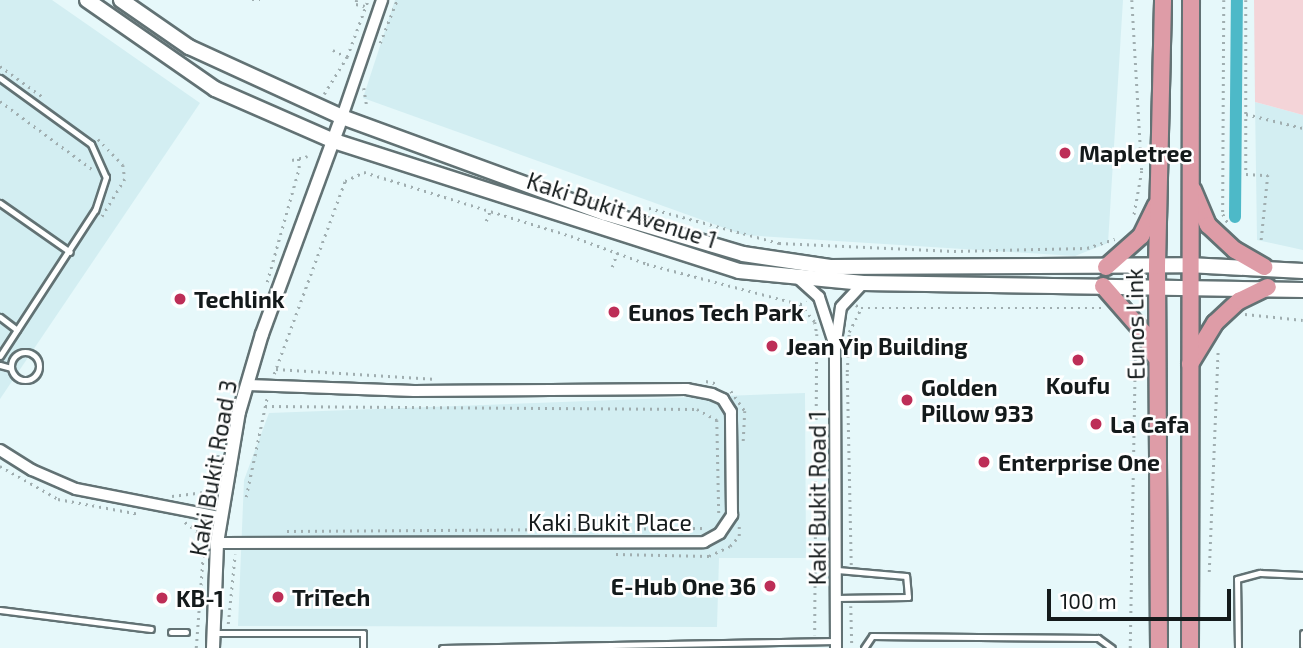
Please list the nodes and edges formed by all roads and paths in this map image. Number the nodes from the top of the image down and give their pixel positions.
1 (87, 0) edge
2 (121, 0) edge
3 (252, 0) edge
4 (260, 0) edge
5 (357, 0) edge
6 (368, 0) edge
7 (382, 0) edge
8 (397, 0) edge
9 (1132, 0) edge
10 (1163, 0) edge
11 (1191, 0) edge
12 (1224, 0) edge
13 (1245, 0) edge
14 (365, 6) junction
15 (333, 50) dead end
16 (377, 53) dead end
17 (347, 57) junction
18 (0, 66) edge
19 (368, 76) dead end
20 (0, 78) edge
21 (320, 95) dead end
22 (0, 101) edge
23 (48, 101) dead end
24 (367, 107) dead end
25 (1246, 114) junction
26 (342, 117) junction
27 (1303, 128) edge
28 (89, 132) dead end
29 (334, 141) junction
30 (308, 156) dead end
31 (292, 160) dead end
32 (349, 168) dead end
33 (95, 172) dead end
34 (353, 174) junction
35 (1190, 185) junction
36 (1159, 200) junction
37 (0, 203) edge
38 (649, 208) dead end
39 (490, 211) junction
40 (1133, 220) dead end
41 (486, 221) dead end
42 (96, 226) dead end
43 (1232, 231) dead end
44 (1126, 233) dead end
45 (1261, 244) dead end
46 (70, 252) junction
47 (617, 253) junction
48 (1188, 265) junction
49 (1157, 266) junction
50 (612, 267) dead end
51 (1106, 267) junction
52 (1264, 267) junction
53 (1303, 271) edge
54 (799, 279) junction
55 (863, 283) junction
56 (1189, 285) junction
57 (1103, 286) junction
58 (1158, 287) junction
59 (1268, 287) junction
60 (1303, 290) edge
61 (819, 297) junction
62 (845, 300) junction
63 (800, 304) junction
64 (861, 309) junction
65 (1107, 309) dead end
66 (1239, 313) dead end
67 (0, 317) edge
68 (1303, 320) edge
69 (17, 330) junction
70 (1218, 338) dead end
71 (1135, 342) dead end
72 (8, 344) junction
73 (835, 348) junction
74 (21, 352) junction
75 (0, 356) edge
76 (0, 365) edge
77 (1158, 365) junction
78 (1189, 366) junction
79 (11, 369) junction
80 (276, 369) junction
81 (436, 379) dead end
82 (699, 381) dead end
83 (248, 385) junction
84 (270, 387) junction
85 (265, 406) junction
86 (0, 450) edge
87 (743, 452) dead end
88 (211, 491) dead end
89 (167, 496) dead end
90 (246, 497) dead end
91 (220, 517) junction
92 (719, 520) dead end
93 (739, 522) dead end
94 (710, 528) dead end
95 (279, 531) dead end
96 (217, 550) junction
97 (234, 554) junction
98 (248, 554) dead end
99 (612, 554) dead end
100 (836, 570) junction
101 (851, 570) junction
102 (1209, 572) dead end
103 (1303, 575) edge
104 (836, 598) junction
105 (851, 599) junction
106 (0, 610) edge
107 (151, 629) dead end
108 (171, 632) dead end
109 (186, 632) dead end
110 (227, 632) junction
111 (213, 634) junction
112 (1303, 634) edge
113 (797, 639) junction
114 (815, 640) junction
115 (836, 645) edge
116 (1303, 646) edge
117 (196, 648) edge
118 (213, 648) edge
119 (363, 648) edge
120 (442, 648) edge
121 (796, 648) edge
122 (852, 648) edge
123 (863, 648) edge
124 (1112, 648) edge
125 (1130, 648) edge
126 (1159, 648) edge
127 (1190, 648) edge
128 (1238, 648) edge

1 - 29 main road, Kaki Bukit Avenue 1
2 - 26 main road, Kaki Bukit Avenue 1
3 - 4 path
5 - 14 path
6 - 14 path
7 - 26 street
8 - 16 path
9 - 40 path
10 - 36 highway, Eunos Link
11 - 35 highway
12 - 43 path
13 - 25 path
14 - 17 path
15 - 17 path
17 - 21 path
18 - 23 path
19 - 24 path
20 - 46 lane
22 - 33 path
25 - 27 path
25 - 45 path
26 - 29 street, Kaki Bukit Road 3
26 - 51 main road, Kaki Bukit Avenue 1
28 - 42 path
29 - 54 main road, Kaki Bukit Avenue 1
29 - 83 street, Kaki Bukit Road 3
30 - 31 path
32 - 34 path
34 - 39 path
34 - 80 path
35 - 48 highway
35 - 52 highway
36 - 49 highway, Eunos Link
36 - 51 highway
37 - 46 lane
38 - 44 path
39 - 41 path
39 - 47 path
46 - 69 lane
47 - 50 path
47 - 63 path
48 - 49 main road, Kaki Bukit Avenue 1
48 - 52 main road, Kaki Bukit Avenue 1
48 - 56 highway
49 - 51 main road, Kaki Bukit Avenue 1
49 - 58 highway, Eunos Link
52 - 53 main road, Kaki Bukit Avenue 1
54 - 55 main road, Kaki Bukit Avenue 1
54 - 61 street
55 - 57 main road, Kaki Bukit Avenue 1
55 - 62 street
56 - 58 main road, Kaki Bukit Avenue 1
56 - 59 main road, Kaki Bukit Avenue 1
56 - 78 highway
57 - 58 main road, Kaki Bukit Avenue 1
57 - 77 highway
58 - 77 highway, Eunos Link
59 - 60 main road, Kaki Bukit Avenue 1
59 - 78 highway
61 - 63 path
61 - 73 street, Kaki Bukit Road 1
62 - 64 path
62 - 73 street, Kaki Bukit Road 1
63 - 114 path
64 - 65 path
64 - 101 path
66 - 68 path
67 - 69 lane
69 - 72 lane
70 - 102 path
71 - 125 path
72 - 74 lane
72 - 75 lane
73 - 100 street, Kaki Bukit Road 1
74 - 79 lane
74 - 79 lane
76 - 79 lane
77 - 126 highway, Eunos Link
78 - 127 highway
80 - 81 path
80 - 84 path
82 - 87 path
83 - 84 street, Kaki Bukit Place
83 - 91 street, Kaki Bukit Road 3
84 - 85 path
84 - 96 street, Kaki Bukit Place
85 - 90 path
85 - 92 path
86 - 91 street
88 - 89 path
91 - 96 street, Kaki Bukit Road 3
93 - 99 path
94 - 95 path
96 - 97 path
96 - 111 street, Kaki Bukit Road 3
96 - 117 path
97 - 98 path
97 - 110 path
100 - 101 lane
100 - 104 street, Kaki Bukit Road 1
101 - 105 lane
103 - 128 lane
104 - 105 lane
104 - 115 street, Kaki Bukit Road 1
105 - 122 path
106 - 107 lane
108 - 109 lane
110 - 111 lane
110 - 119 lane
111 - 118 street, Kaki Bukit Road 3
112 - 116 lane
113 - 114 lane
113 - 120 lane
113 - 121 lane
114 - 115 lane
123 - 124 lane

